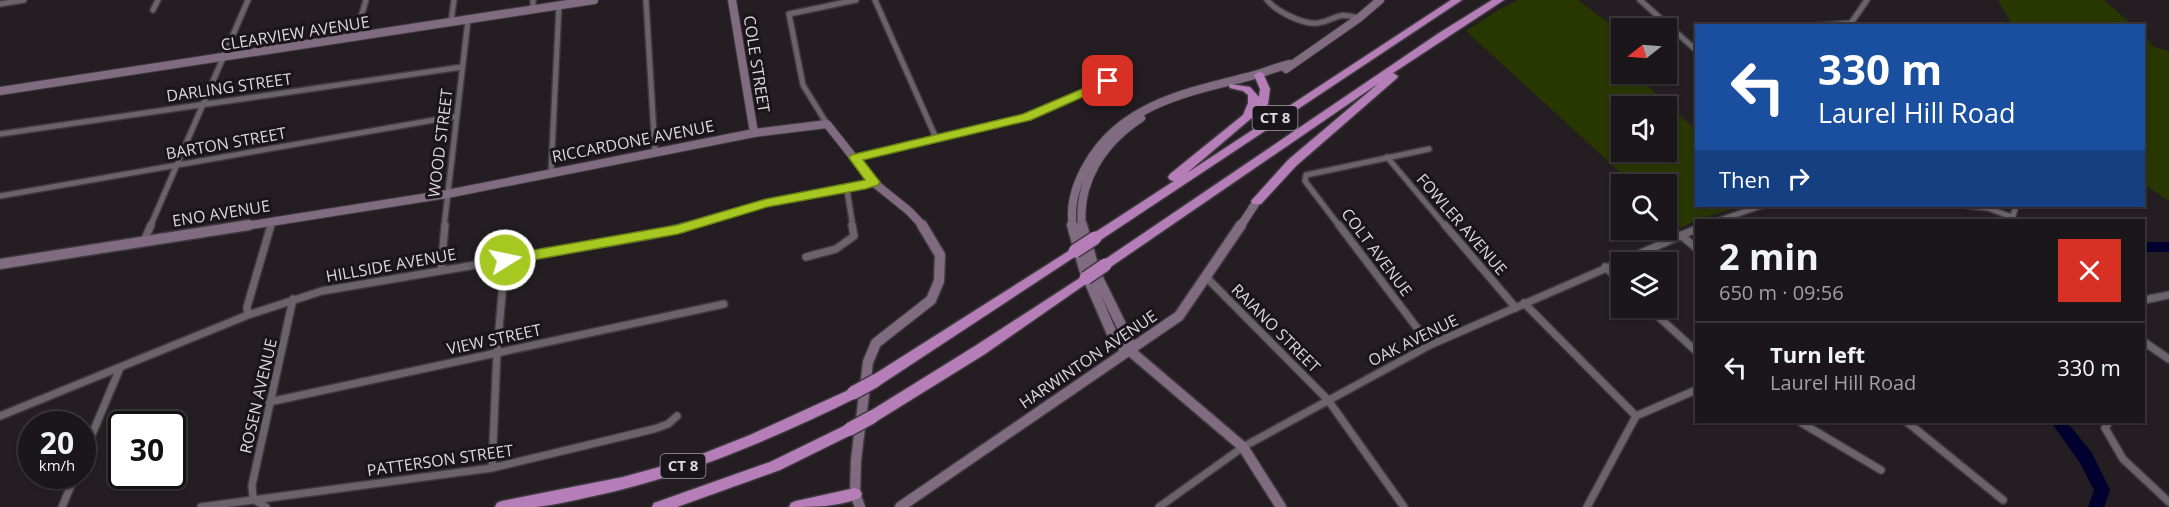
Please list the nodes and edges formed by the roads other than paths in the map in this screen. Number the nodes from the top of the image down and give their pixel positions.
1 (24, 0) edge
2 (158, 0) edge
3 (248, 0) edge
4 (366, 0) edge
5 (454, 0) edge
6 (533, 0) edge
7 (594, 0) edge
8 (646, 0) edge
9 (732, 0) edge
10 (856, 0) edge
11 (875, 0) edge
12 (1267, 0) edge
13 (1380, 0) edge
14 (1457, 0) edge
15 (1500, 0) edge
16 (1640, 0) edge
17 (1867, 0) edge
18 (0, 3) edge
19 (559, 5) junction
20 (533, 9) junction
21 (153, 10) dead end
22 (1359, 18) junction
23 (468, 20) junction
24 (451, 22) junction
25 (1852, 24) edge
26 (1442, 35) junction
27 (355, 37) junction
28 (1695, 39) edge
29 (1687, 41) junction
30 (1695, 49) edge
31 (221, 58) junction
32 (462, 67) junction
33 (1260, 77) junction
34 (1108, 81) dead end
35 (1234, 86) junction
36 (0, 90) edge
37 (204, 104) junction
38 (457, 116) junction
39 (1247, 117) junction
40 (827, 124) junction
41 (754, 133) junction
42 (0, 134) edge
43 (936, 138) junction
44 (1429, 149) dead end
45 (655, 152) junction
46 (1387, 157) junction
47 (855, 158) junction
48 (177, 166) junction
49 (551, 173) junction
50 (873, 182) junction
51 (847, 190) junction
52 (447, 194) junction
53 (0, 196) edge
54 (1257, 201) joint
55 (1758, 207) edge
56 (1978, 207) edge
57 (1131, 213) junction
58 (1723, 219) edge
59 (2012, 219) edge
60 (272, 220) junction
61 (1695, 229) edge
62 (1681, 235) junction
63 (144, 241) junction
64 (1695, 247) edge
65 (806, 256) dead end
66 (505, 260) junction
67 (0, 264) edge
68 (1605, 267) junction
69 (441, 271) junction
70 (1611, 272) edge
71 (1205, 276) junction
72 (2169, 295) edge
73 (293, 299) junction
74 (2145, 300) edge
75 (724, 303) dead end
76 (1524, 303) junction
77 (1516, 308) junction
78 (248, 315) junction
79 (1660, 318) edge
80 (2145, 343) edge
81 (1430, 345) junction
82 (1129, 350) junction
83 (1695, 350) edge
84 (497, 352) junction
85 (2169, 359) edge
86 (120, 368) junction
87 (1695, 390) edge
88 (1328, 400) junction
89 (269, 402) junction
90 (0, 416) edge
91 (678, 416) dead end
92 (1636, 416) junction
93 (1802, 423) edge
94 (1908, 423) edge
95 (2108, 423) edge
96 (96, 425) edge
97 (1243, 447) junction
98 (492, 468) junction
99 (1881, 470) dead end
100 (70, 489) edge
101 (253, 499) junction
102 (858, 500) edge
103 (2003, 500) dead end
104 (2169, 502) edge
105 (62, 507) edge
106 (201, 507) edge
107 (266, 507) edge
108 (502, 507) edge
109 (658, 507) edge
110 (796, 507) edge
111 (900, 507) edge
112 (1159, 507) edge
113 (1281, 507) edge
114 (1404, 507) edge
115 (1587, 507) edge

1 - 18 street
2 - 21 street
3 - 31 street
4 - 27 street
5 - 24 street
6 - 20 street
7 - 19 street, CLEARVIEW AVENUE
8 - 45 street
9 - 41 street, COLE STREET
10 - 40 street
11 - 43 street
12 - 22 street
13 - 22 street
14 - 57 highway, CT 8
15 - 26 highway, CT 8
16 - 29 street
17 - 25 street
19 - 20 street, CLEARVIEW AVENUE
19 - 49 street
20 - 23 street, CLEARVIEW AVENUE
22 - 33 street
23 - 24 street, CLEARVIEW AVENUE
23 - 32 street, WOOD STREET
24 - 27 street, CLEARVIEW AVENUE
26 - 54 highway
26 - 109 highway, CT 8, bridge
27 - 31 street, CLEARVIEW AVENUE
28 - 29 street
29 - 30 street
31 - 36 street, CLEARVIEW AVENUE
31 - 37 street
32 - 37 street, DARLING STREET
32 - 38 street, WOOD STREET
33 - 35 street
33 - 39 highway
33 - 82 street
34 - 43 street
35 - 39 highway
35 - 82 street
37 - 42 street, DARLING STREET
37 - 48 street
38 - 48 street, BARTON STREET
38 - 52 street, WOOD STREET
39 - 57 highway
40 - 41 street, RICCARDONE AVENUE
40 - 47 street
41 - 45 street, RICCARDONE AVENUE
43 - 47 street
44 - 46 street
45 - 49 street, RICCARDONE AVENUE
46 - 77 street, FOWLER AVENUE
46 - 81 street, COLT AVENUE
47 - 50 street
48 - 53 street, BARTON STREET
48 - 63 street
49 - 52 street, RICCARDONE AVENUE
50 - 51 street, HILLSIDE AVENUE
50 - 102 street
51 - 65 street
51 - 66 street, HILLSIDE AVENUE
52 - 60 street, ENO AVENUE
52 - 69 street, WOOD STREET
54 - 71 street, HARWINTON AVENUE
55 - 58 street
56 - 59 street
57 - 108 highway, CT 8, bridge
60 - 63 street, ENO AVENUE
60 - 78 street
61 - 62 street, OAK AVENUE
62 - 64 street
62 - 68 street, OAK AVENUE
63 - 67 street, ENO AVENUE
66 - 69 street, HILLSIDE AVENUE
66 - 84 street
68 - 70 street
68 - 76 street, OAK AVENUE
69 - 73 street, HILLSIDE AVENUE
71 - 82 street, HARWINTON AVENUE
71 - 88 street, RAIANO STREET
72 - 74 street
73 - 78 street, HILLSIDE AVENUE
73 - 89 street, ROSEN AVENUE
75 - 84 street, VIEW STREET
76 - 77 street, OAK AVENUE
76 - 92 street
77 - 81 street, OAK AVENUE
78 - 86 street, HILLSIDE AVENUE
79 - 83 street
80 - 85 street
81 - 88 street, OAK AVENUE
82 - 97 street
82 - 111 street, HARWINTON AVENUE
84 - 89 street, VIEW STREET
84 - 98 street
86 - 90 street, HILLSIDE AVENUE
86 - 96 street
87 - 92 street
88 - 97 street, OAK AVENUE
88 - 114 street, RAIANO STREET
89 - 101 street, ROSEN AVENUE
91 - 98 street, PATTERSON STREET
92 - 115 street
93 - 99 street
94 - 103 street
95 - 104 street
97 - 112 street, OAK AVENUE
97 - 113 street
98 - 101 street, PATTERSON STREET
100 - 105 street
101 - 106 street, PATTERSON STREET
101 - 107 street
102 - 110 highway

